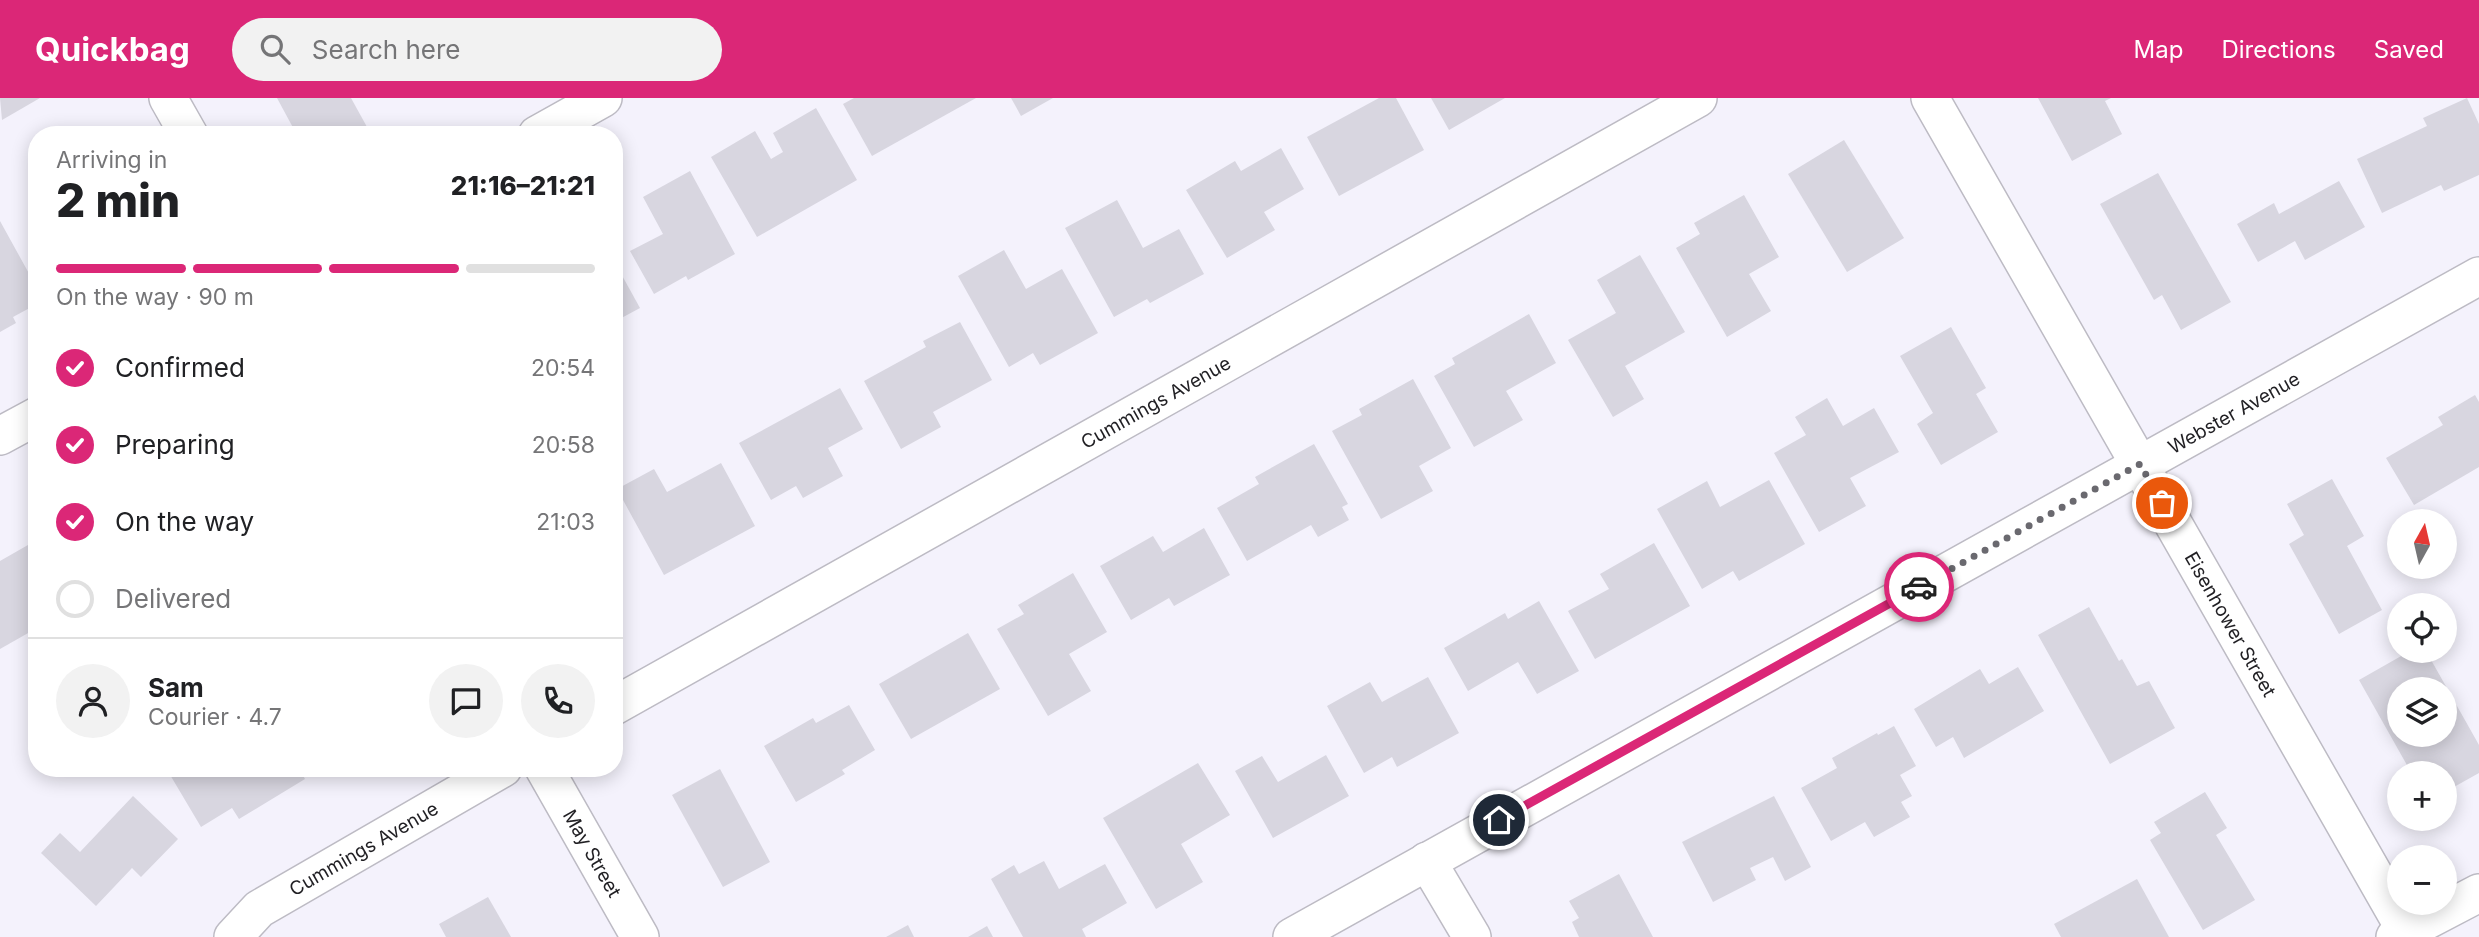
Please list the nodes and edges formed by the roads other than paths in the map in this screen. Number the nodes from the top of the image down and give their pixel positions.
1 (168, 98) edge
2 (603, 98) edge
3 (1698, 98) edge
4 (1930, 98) edge
5 (183, 126) edge
6 (553, 126) edge
7 (2479, 276) edge
8 (28, 421) edge
9 (0, 436) edge
10 (2140, 464) junction
11 (623, 701) edge
12 (487, 777) edge
13 (549, 777) edge
14 (1427, 861) junction
15 (2479, 893) edge
16 (2400, 934) edge
17 (233, 937) edge
18 (639, 937) edge
19 (1292, 937) edge
20 (1472, 937) edge

1 - 5 street
2 - 6 street
3 - 11 street, Cummings Avenue
4 - 10 street, Eisenhower Street
7 - 10 street, Webster Avenue
8 - 9 street
10 - 14 street, Webster Avenue
10 - 16 street, Eisenhower Street
12 - 17 street, Cummings Avenue
13 - 18 street, May Street
14 - 19 street, Webster Avenue
14 - 20 street
15 - 16 street

